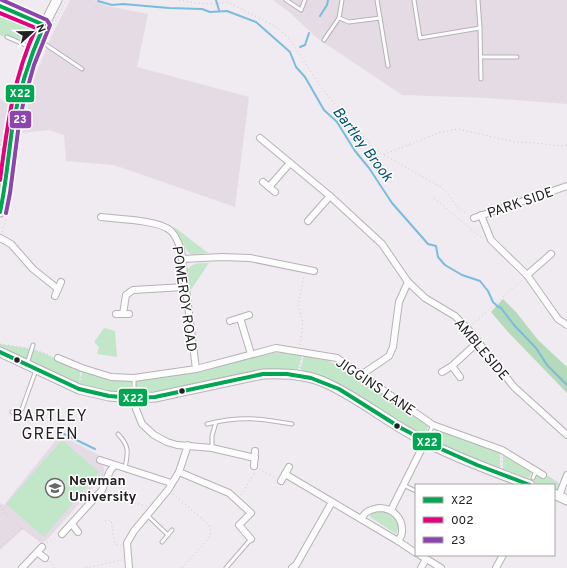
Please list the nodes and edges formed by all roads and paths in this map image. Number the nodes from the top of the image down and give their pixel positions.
1 (57, 0) edge
2 (66, 0) edge
3 (179, 0) edge
4 (286, 0) edge
5 (305, 0) edge
6 (342, 0) edge
7 (378, 0) edge
8 (414, 0) edge
9 (478, 0) edge
10 (0, 6) edge
11 (339, 18) junction
12 (380, 18) junction
13 (44, 25) junction
14 (480, 28) junction
15 (7, 37) dead end
16 (324, 40) dead end
17 (41, 41) junction
18 (33, 48) junction
19 (481, 57) junction
20 (517, 57) dead end
21 (37, 64) dead end
22 (388, 66) dead end
23 (82, 69) dead end
24 (481, 79) dead end
25 (260, 138) dead end
26 (567, 145) edge
27 (0, 147) edge
28 (10, 148) junction
29 (383, 155) junction
30 (290, 163) junction
31 (16, 166) dead end
32 (263, 182) dead end
33 (567, 186) edge
34 (269, 187) junction
35 (275, 192) dead end
36 (330, 196) junction
37 (434, 198) dead end
38 (0, 212) edge
39 (481, 215) junction
40 (101, 217) dead end
41 (474, 218) joint
42 (308, 220) dead end
43 (0, 237) edge
44 (490, 240) junction
45 (551, 254) dead end
46 (182, 260) junction
47 (306, 269) junction
48 (314, 270) dead end
49 (527, 275) junction
50 (61, 282) dead end
51 (408, 282) junction
52 (185, 287) junction
53 (58, 289) junction
54 (55, 296) dead end
55 (116, 314) dead end
56 (250, 314) dead end
57 (240, 318) junction
58 (230, 321) dead end
59 (567, 325) edge
60 (468, 329) junction
61 (478, 342) junction
62 (34, 346) dead end
63 (0, 352) edge
64 (303, 352) junction
65 (251, 354) junction
66 (58, 358) dead end
67 (27, 364) junction
68 (452, 366) junction
69 (82, 368) junction
70 (37, 369) junction
71 (196, 369) junction
72 (174, 372) junction
73 (442, 372) dead end
74 (298, 375) junction
75 (361, 375) junction
76 (460, 377) dead end
77 (134, 378) junction
78 (79, 389) junction
79 (178, 392) junction
80 (134, 398) junction
81 (12, 412) dead end
82 (216, 422) junction
83 (207, 424) dead end
84 (292, 424) dead end
85 (432, 425) junction
86 (118, 434) dead end
87 (567, 435) edge
88 (425, 442) junction
89 (188, 446) junction
90 (212, 448) junction
91 (502, 450) junction
92 (100, 460) dead end
93 (114, 466) junction
94 (254, 466) dead end
95 (289, 466) dead end
96 (125, 468) junction
97 (536, 471) junction
98 (179, 472) junction
99 (285, 474) junction
100 (500, 474) junction
101 (543, 475) joint
102 (566, 478) edge
103 (281, 481) joint
104 (531, 481) edge
105 (171, 484) junction
106 (403, 485) junction
107 (102, 490) junction
108 (168, 490) junction
109 (415, 491) edge
110 (560, 497) edge
111 (237, 500) junction
112 (332, 502) junction
113 (0, 506) edge
114 (148, 506) dead end
115 (391, 510) junction
116 (146, 515) junction
117 (361, 519) junction
118 (105, 521) dead end
119 (72, 524) junction
120 (22, 528) junction
121 (172, 530) dead end
122 (78, 532) dead end
123 (62, 534) joint
124 (168, 535) junction
125 (251, 539) joint
126 (398, 541) junction
127 (162, 542) dead end
128 (123, 545) dead end
129 (0, 547) edge
130 (40, 550) junction
131 (415, 552) edge
132 (421, 556) edge
133 (503, 556) edge
134 (45, 558) joint
135 (125, 560) junction
136 (426, 560) junction
137 (22, 568) edge
138 (55, 568) edge
139 (86, 568) edge
140 (129, 568) edge
141 (182, 568) edge
142 (226, 568) edge
143 (292, 568) edge
144 (421, 568) edge
145 (441, 568) edge
146 (496, 568) edge

1 - 13 street
2 - 17 path
3 - 29 path
4 - 5 lane
6 - 11 lane
7 - 12 lane
8 - 14 lane
9 - 14 lane
10 - 13 street
11 - 12 lane
11 - 16 lane
12 - 22 lane
13 - 17 street
14 - 19 lane
15 - 18 lane
17 - 18 street
17 - 21 path
17 - 23 lane
18 - 28 street
19 - 20 lane
19 - 24 lane
25 - 30 street, AMBLESIDE
26 - 29 path
27 - 28 lane
28 - 38 street
29 - 41 path
30 - 34 street
30 - 36 street, AMBLESIDE
31 - 43 path
32 - 34 street
33 - 39 street, PARK SIDE
34 - 35 street
36 - 42 street
36 - 51 street, AMBLESIDE
37 - 44 path
39 - 41 street, PARK SIDE
39 - 44 street
40 - 46 street, POMEROY ROAD
43 - 53 street
44 - 49 street
45 - 49 street
46 - 47 street
46 - 52 street, POMEROY ROAD
47 - 48 street
47 - 64 path
49 - 59 street
49 - 60 path
50 - 53 street
51 - 60 street, AMBLESIDE
51 - 75 street
52 - 55 street
52 - 71 street, POMEROY ROAD
53 - 54 street
56 - 57 street
57 - 58 street
57 - 65 street
60 - 61 street, AMBLESIDE
61 - 68 street
61 - 87 street, AMBLESIDE
62 - 67 lane
63 - 67 street, JIGGINS LANE
64 - 65 street, JIGGINS LANE
64 - 74 path
64 - 75 street, JIGGINS LANE
65 - 71 street, JIGGINS LANE
66 - 69 street, JIGGINS LANE
67 - 70 street, JIGGINS LANE
68 - 73 street
68 - 76 street
69 - 77 street, JIGGINS LANE
69 - 78 path
70 - 78 street, JIGGINS LANE
70 - 81 lane
71 - 72 street, JIGGINS LANE
72 - 77 street, JIGGINS LANE
72 - 79 path
74 - 79 street, JIGGINS LANE
74 - 88 street, JIGGINS LANE
75 - 85 street, JIGGINS LANE
77 - 80 lane
78 - 80 street, JIGGINS LANE
79 - 80 street, JIGGINS LANE
80 - 89 street
82 - 83 lane
82 - 84 lane
82 - 90 lane
85 - 88 lane
85 - 91 street, JIGGINS LANE
86 - 96 lane
88 - 100 street, JIGGINS LANE
88 - 106 street
89 - 90 street
89 - 98 street
90 - 94 street
91 - 97 street, JIGGINS LANE
91 - 100 path
92 - 93 street
93 - 96 street
93 - 107 street
95 - 99 street
96 - 105 street
97 - 101 street, JIGGINS LANE
97 - 104 lane
98 - 105 street
98 - 111 street
99 - 103 street
99 - 112 street
100 - 104 street, JIGGINS LANE
101 - 102 path
102 - 110 street
103 - 111 path
105 - 108 street
106 - 109 lane
106 - 115 street
107 - 114 path
107 - 119 street
108 - 116 street
108 - 141 path
111 - 125 street
112 - 117 street
112 - 143 street
113 - 120 path
115 - 117 street
115 - 126 street
116 - 124 lane
116 - 135 street
117 - 126 street
118 - 128 path
119 - 122 street
119 - 123 street
120 - 129 path
120 - 130 path
121 - 124 lane
123 - 130 path
124 - 127 lane
125 - 142 lane
126 - 131 street
130 - 134 street
130 - 137 street
132 - 136 street
133 - 146 street
134 - 138 path
135 - 139 path
135 - 140 street
136 - 144 street
136 - 145 street

